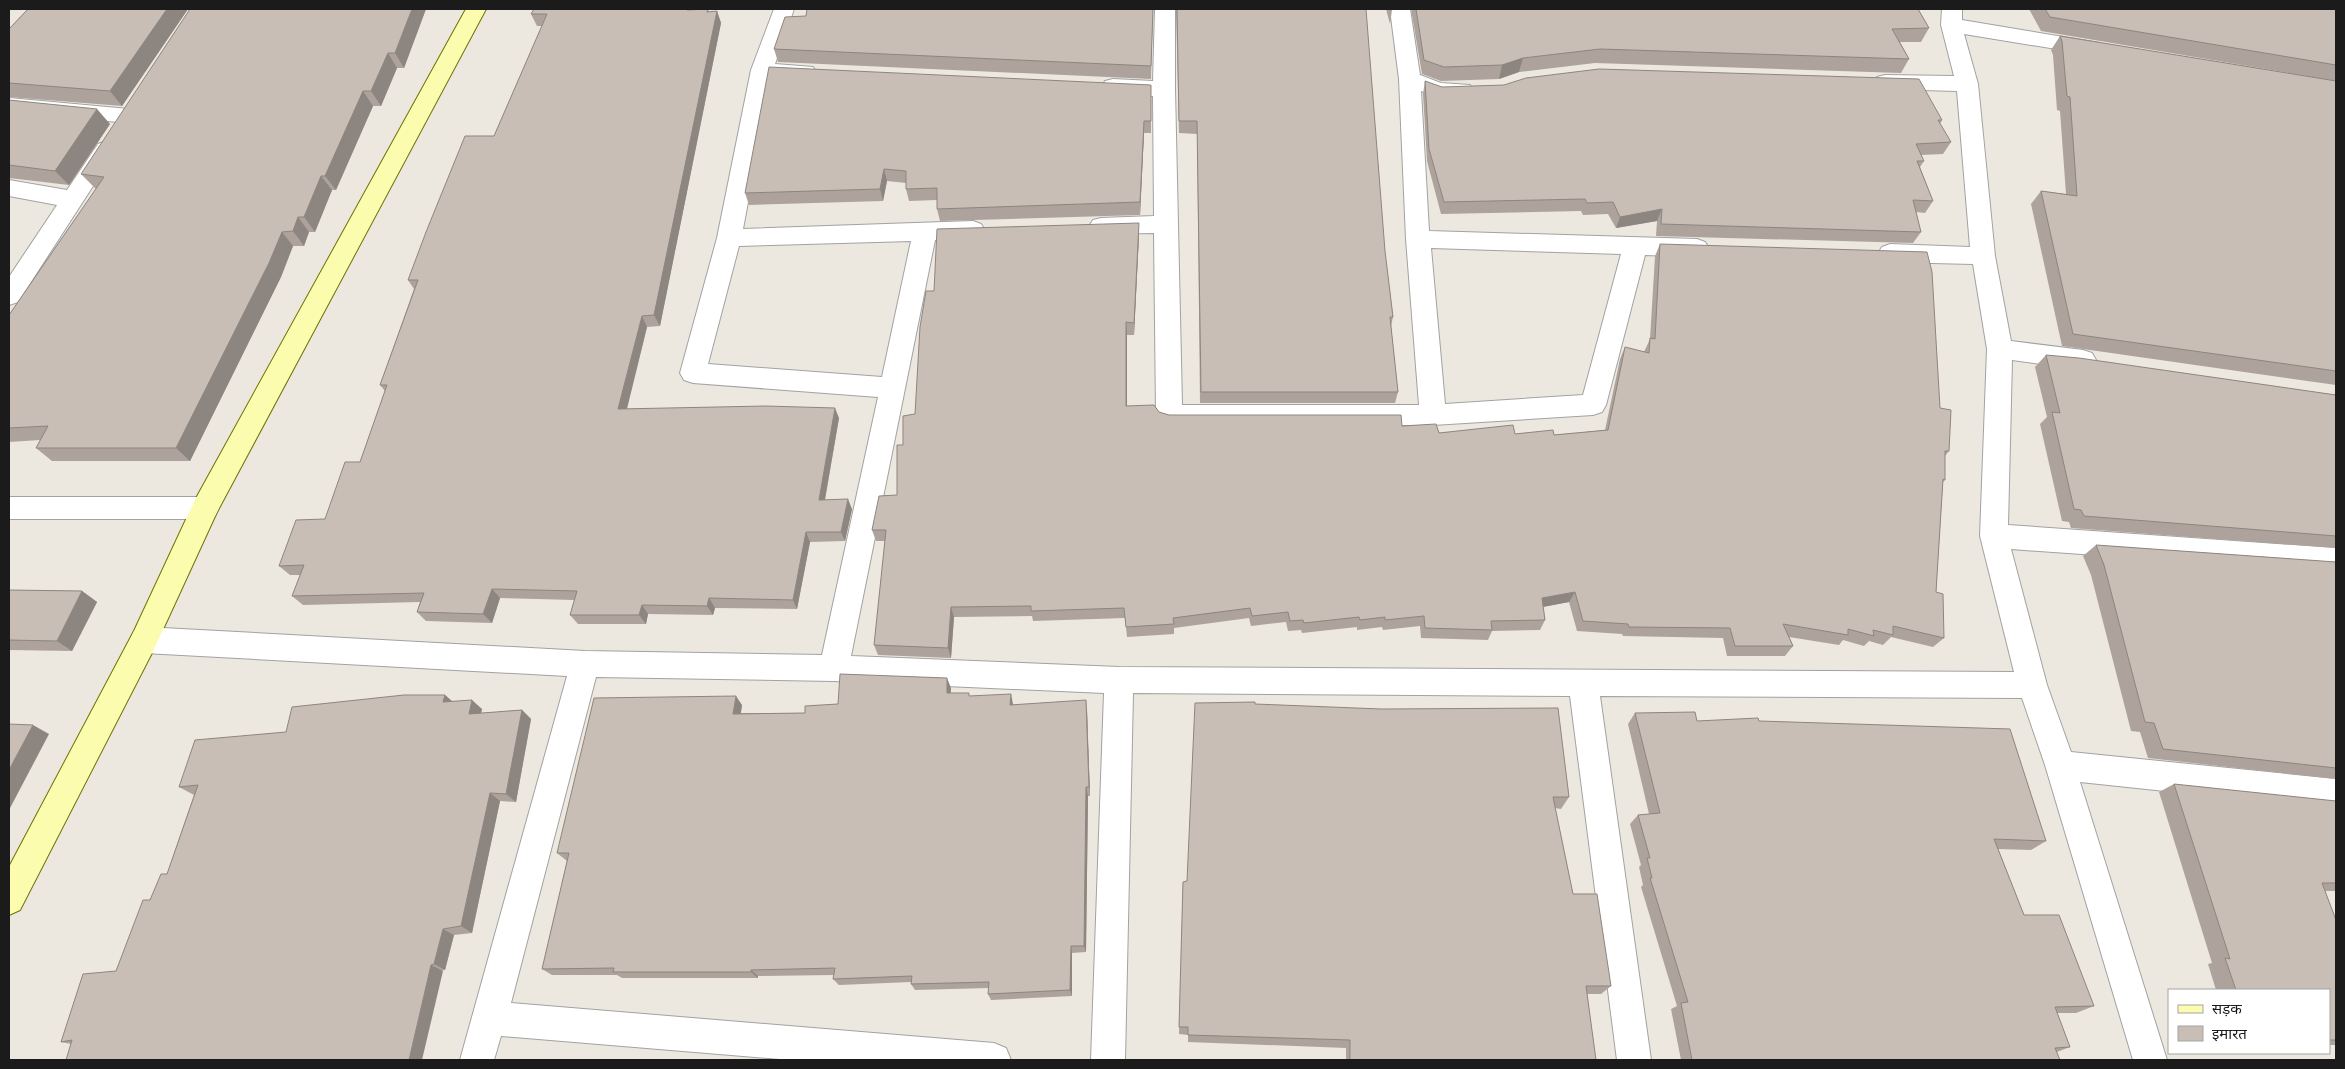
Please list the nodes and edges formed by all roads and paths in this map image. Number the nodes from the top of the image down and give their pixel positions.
1 (476, 9) edge
2 (784, 9) edge
3 (1165, 9) edge
4 (1400, 9) edge
5 (1951, 17) edge
6 (2116, 52) edge
7 (762, 70) junction
8 (830, 73) edge
9 (1410, 79) junction
10 (1869, 81) edge
11 (1967, 84) junction
12 (1096, 85) edge
13 (1164, 89) junction
14 (1483, 89) edge
15 (9, 105) edge
16 (9, 188) edge
17 (73, 199) junction
18 (1167, 224) junction
19 (1080, 227) edge
20 (992, 230) edge
21 (925, 232) junction
22 (729, 238) junction
23 (1418, 239) junction
24 (1635, 246) junction
25 (1715, 248) edge
26 (1864, 252) edge
27 (1983, 256) junction
28 (9, 296) edge
29 (2000, 348) junction
30 (2109, 364) edge
31 (893, 388) junction
32 (1433, 415) junction
33 (9, 508) edge
34 (205, 508) junction
35 (1994, 536) junction
36 (2336, 560) edge
37 (144, 640) junction
38 (585, 664) junction
39 (834, 668) junction
40 (1119, 680) junction
41 (1583, 683) junction
42 (2032, 685) junction
43 (2060, 765) junction
44 (2336, 794) edge
45 (9, 899) edge
46 (490, 1018) junction
47 (477, 1060) edge
48 (994, 1060) edge
49 (1108, 1060) edge
50 (1634, 1060) edge
51 (2150, 1060) edge

1 - 34 main road
2 - 7 street
3 - 13 street
4 - 9 street
5 - 6 street
5 - 11 street
7 - 8 street
7 - 22 street
9 - 14 street
9 - 23 street
10 - 11 street
11 - 27 street
12 - 13 street
13 - 18 street
15 - 17 street
16 - 17 street
17 - 28 street
18 - 19 street
18 - 32 street
20 - 21 street
21 - 22 street
21 - 31 street
22 - 31 street
23 - 24 street
23 - 32 street
24 - 25 street
24 - 32 street
26 - 27 street
27 - 29 street
29 - 30 street
29 - 35 street
31 - 39 street
33 - 34 street
34 - 37 main road
35 - 36 street
35 - 42 street
37 - 38 street
37 - 45 main road
38 - 39 street
38 - 46 street
39 - 40 street
40 - 41 street
40 - 49 street
41 - 42 street
41 - 50 street
42 - 43 street
43 - 44 street
43 - 51 street
46 - 47 street
46 - 48 street

